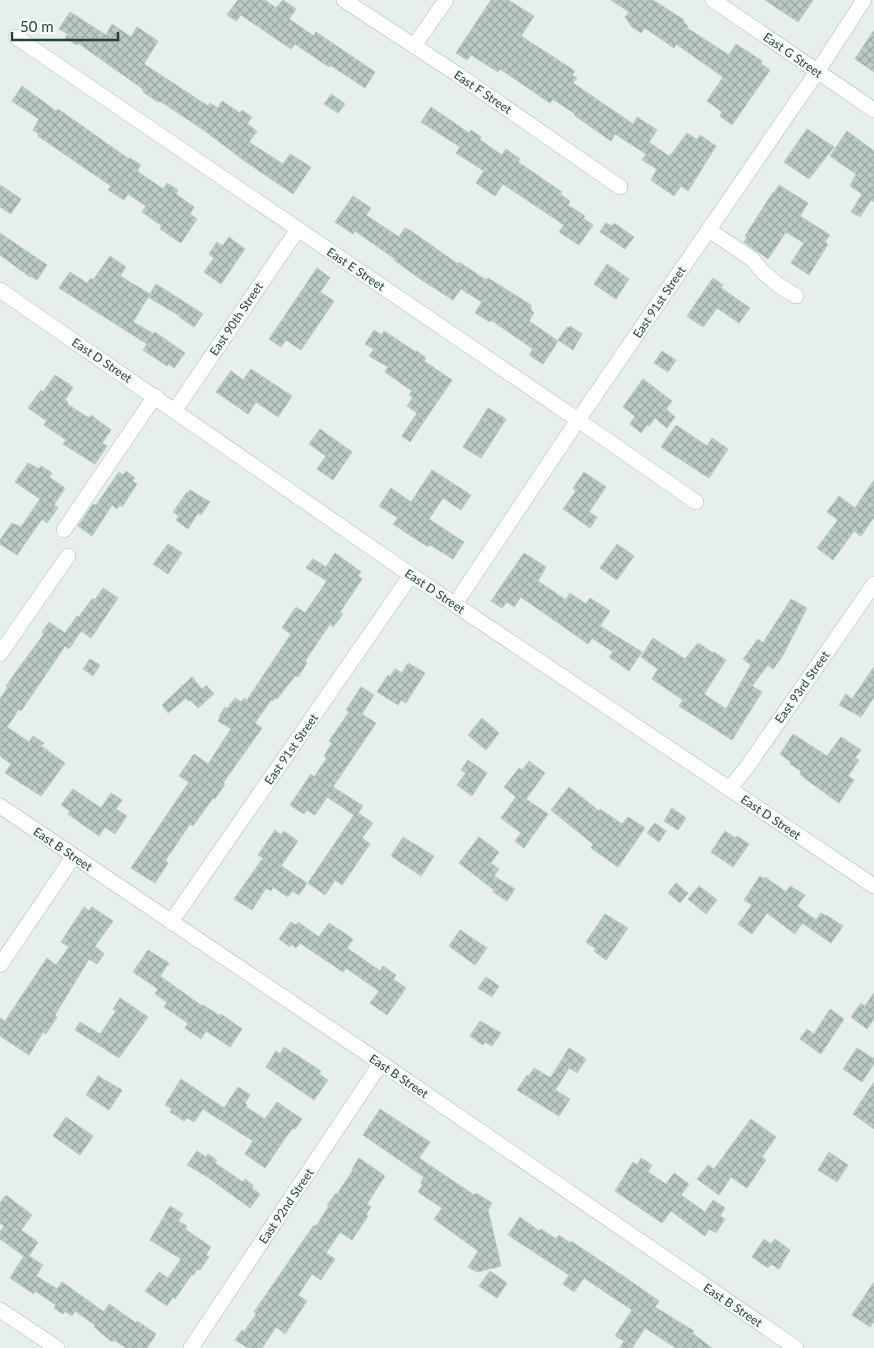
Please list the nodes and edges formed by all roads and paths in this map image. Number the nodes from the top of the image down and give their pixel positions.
1 (344, 0) edge
2 (446, 0) edge
3 (714, 0) edge
4 (864, 0) edge
5 (16, 37) dead end
6 (414, 46) junction
7 (817, 72) junction
8 (874, 110) edge
9 (620, 187) dead end
10 (298, 229) junction
11 (709, 230) junction
12 (0, 290) edge
13 (796, 296) dead end
14 (155, 396) junction
15 (175, 410) junction
16 (578, 420) junction
17 (696, 502) dead end
18 (64, 530) dead end
19 (68, 556) dead end
20 (411, 575) junction
21 (874, 584) edge
22 (455, 604) junction
23 (0, 654) edge
24 (729, 789) junction
25 (0, 806) edge
26 (74, 856) junction
27 (874, 886) edge
28 (171, 922) junction
29 (0, 965) edge
30 (381, 1063) junction
31 (0, 1310) edge
32 (56, 1348) edge
33 (191, 1348) edge
34 (796, 1348) edge

1 - 6 street, East F Street
2 - 6 street
3 - 7 street, East G Street
4 - 7 street, East 91st Street
5 - 10 street, East E Street
6 - 9 street, East F Street
7 - 8 street, East G Street
7 - 11 street, East 91st Street
10 - 15 street, East 90th Street
10 - 16 street, East E Street
11 - 13 street
11 - 16 street, East 91st Street
12 - 14 street, East D Street
14 - 15 street, East D Street
14 - 18 street
15 - 20 street, East D Street
16 - 17 street, East E Street
16 - 22 street, East 91st Street
19 - 23 street
20 - 22 street, East D Street
20 - 28 street, East 91st Street
21 - 24 street, East 93rd Street
22 - 24 street, East D Street
24 - 27 street, East D Street
25 - 26 street, East B Street
26 - 28 street, East B Street
26 - 29 street
28 - 30 street, East B Street
30 - 33 street, East 92nd Street
30 - 34 street, East B Street
31 - 32 street

